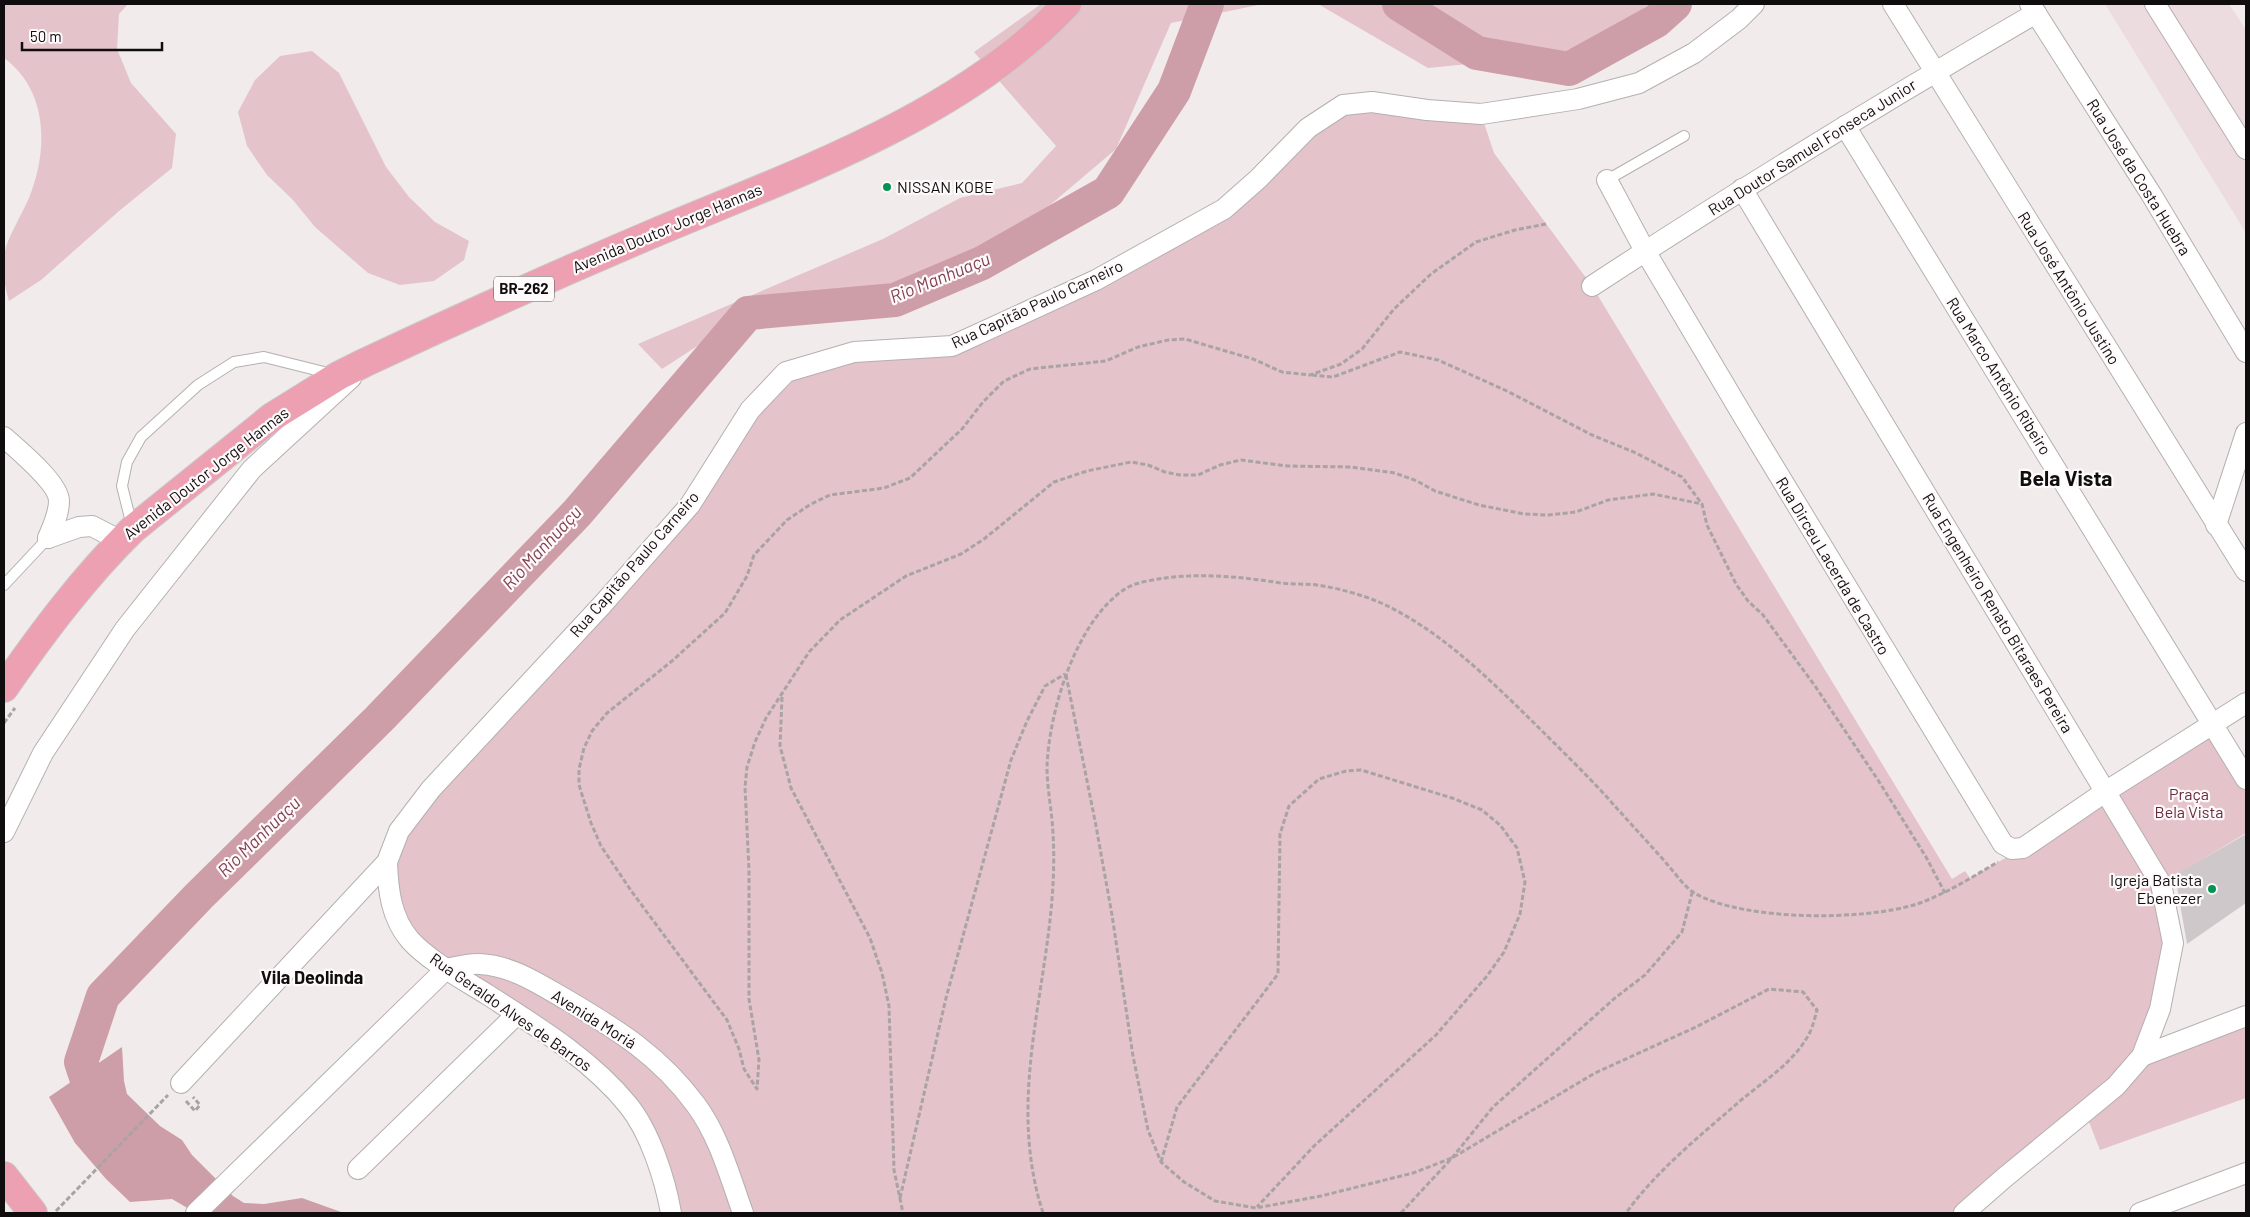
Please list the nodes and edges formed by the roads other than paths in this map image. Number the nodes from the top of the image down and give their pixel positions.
1 (1067, 4) edge
2 (1754, 4) edge
3 (1893, 4) edge
4 (2155, 4) edge
5 (2033, 8) edge
6 (1935, 72) junction
7 (1845, 126) junction
8 (1684, 136) dead end
9 (2246, 149) edge
10 (1607, 180) joint
11 (1742, 189) junction
12 (1645, 251) junction
13 (1592, 286) dead end
14 (2246, 352) edge
15 (364, 362) junction
16 (338, 376) junction
17 (2246, 433) edge
18 (4, 436) edge
19 (2216, 526) junction
20 (127, 534) junction
21 (48, 538) junction
22 (2246, 571) edge
23 (4, 585) edge
24 (10, 698) edge
25 (2246, 703) edge
26 (2212, 724) junction
27 (2246, 778) edge
28 (2106, 792) junction
29 (4, 832) edge
30 (387, 862) junction
31 (446, 969) junction
32 (517, 1014) junction
33 (2246, 1016) edge
34 (2142, 1056) junction
35 (179, 1089) road end
36 (358, 1169) dead end
37 (2246, 1173) edge
38 (6, 1186) edge
39 (33, 1213) edge
40 (196, 1213) edge
41 (671, 1213) edge
42 (743, 1213) edge
43 (1964, 1213) edge
44 (2140, 1213) edge

1 - 15 highway, Avenida Doutor Jorge Hannas / BR-262
2 - 30 street, Rua Capitão Paulo Carneiro
3 - 6 street, Rua José Antônio Justino
4 - 9 street
5 - 6 street, Rua Doutor Samuel Fonseca Junior
5 - 14 street, Rua José da Costa Huebra
6 - 7 street, Rua Doutor Samuel Fonseca Junior
6 - 19 street, Rua José Antônio Justino
7 - 11 street, Rua Doutor Samuel Fonseca Junior
7 - 26 street, Rua Marco Antônio Ribeiro
8 - 10 lane
10 - 12 street, Rua Dirceu Lacerda de Castro
11 - 12 street, Rua Doutor Samuel Fonseca Junior
11 - 28 street, Rua Engenheiro Renato Bitaraes Pereira
12 - 13 street, Rua Doutor Samuel Fonseca Junior
12 - 28 street, Rua Dirceu Lacerda de Castro
15 - 16 highway, Avenida Doutor Jorge Hannas / BR-262
15 - 29 street
16 - 20 highway, Avenida Doutor Jorge Hannas / BR-262
16 - 20 lane
17 - 19 street
18 - 21 street
19 - 22 street, Rua José Antônio Justino
20 - 21 street
20 - 24 highway, Avenida Doutor Jorge Hannas / BR-262
21 - 23 lane
25 - 26 street
26 - 27 street, Rua Marco Antônio Ribeiro
26 - 28 street
28 - 34 street, Rua Engenheiro Renato Bitaraes Pereira
30 - 31 street, Rua Geraldo Alves de Barros
30 - 35 street
31 - 32 street, Rua Geraldo Alves de Barros
31 - 40 street
31 - 42 street, Avenida Moriá
32 - 36 street
32 - 41 street, Rua Geraldo Alves de Barros
33 - 34 street
34 - 43 street
37 - 44 street
38 - 39 highway

